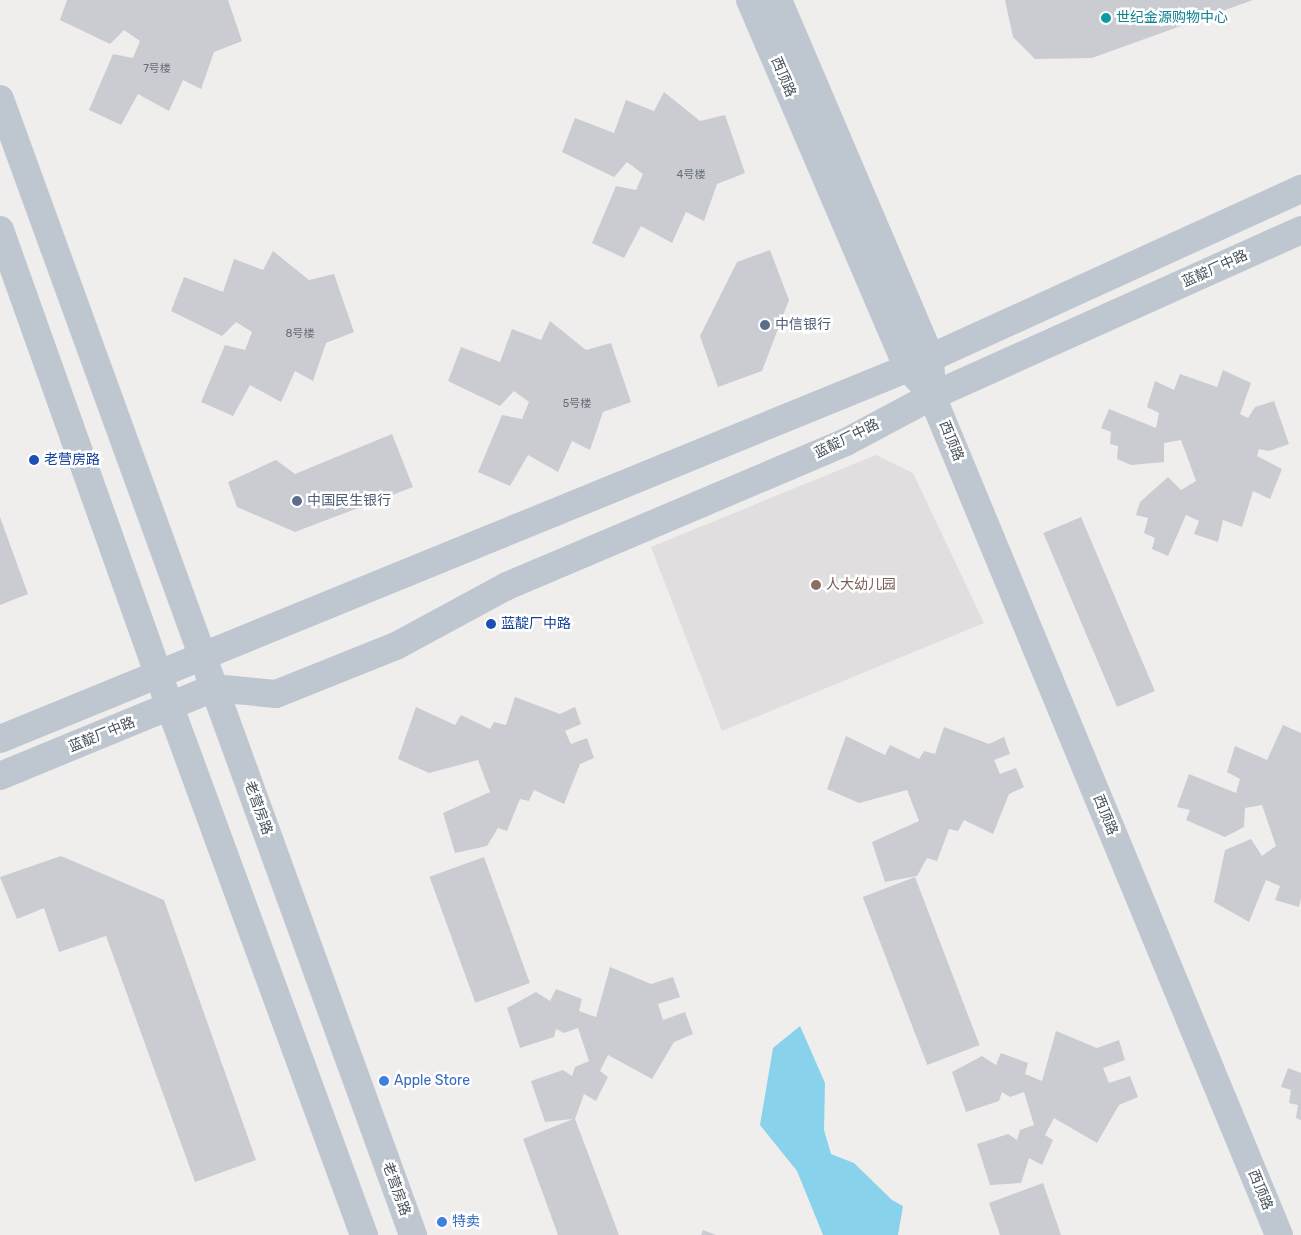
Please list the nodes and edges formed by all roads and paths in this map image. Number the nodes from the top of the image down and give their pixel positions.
1 (750, 0) edge
2 (778, 0) edge
3 (0, 99) edge
4 (1301, 189) edge
5 (0, 230) edge
6 (1301, 230) edge
7 (919, 363) junction
8 (932, 396) junction
9 (202, 655) junction
10 (158, 673) junction
11 (214, 688) junction
12 (170, 707) junction
13 (0, 739) edge
14 (0, 776) edge
15 (364, 1235) edge
16 (413, 1235) edge
17 (1279, 1235) edge

1 - 7 street, 西顶路
2 - 7 street, 西顶路
3 - 9 street, 老营房路
4 - 7 street
5 - 10 street
6 - 8 street, 蓝靛厂中路
7 - 8 street, 西顶路
7 - 9 street
8 - 11 street, 蓝靛厂中路
8 - 17 street, 西顶路
9 - 10 street
9 - 11 street, 老营房路
10 - 12 street
10 - 13 street
11 - 12 street, 蓝靛厂中路
11 - 16 street, 老营房路
12 - 14 street, 蓝靛厂中路
12 - 15 street

